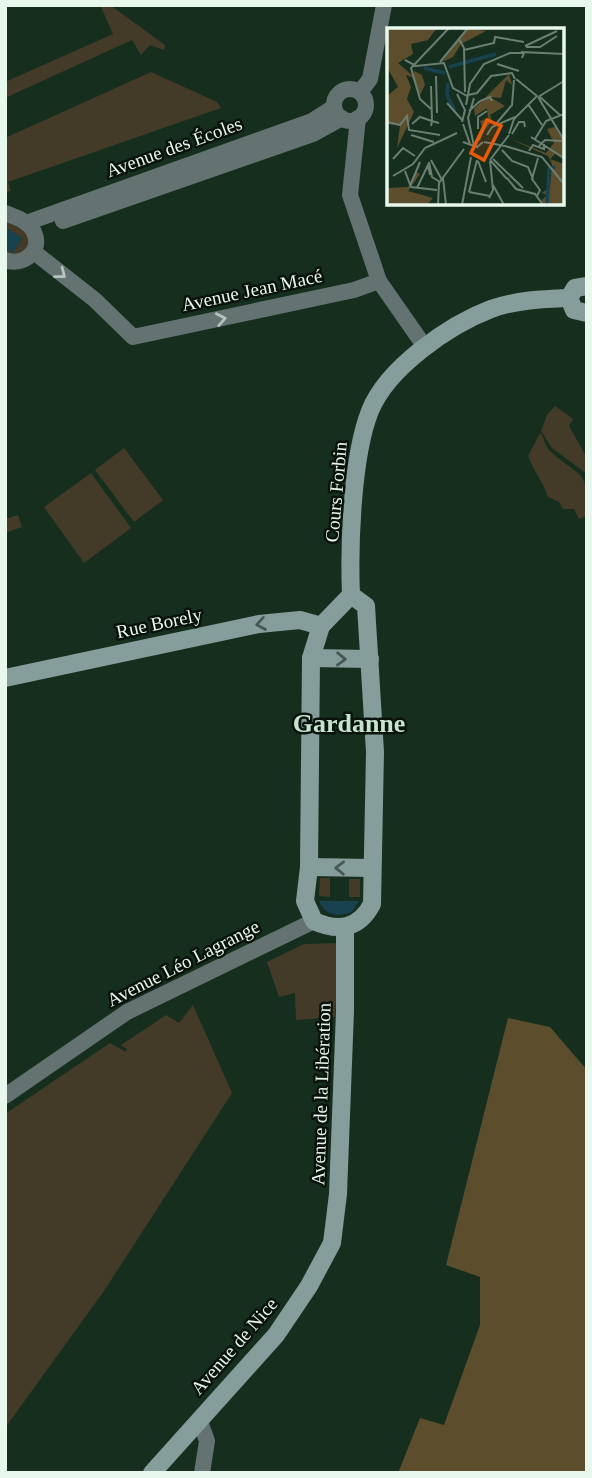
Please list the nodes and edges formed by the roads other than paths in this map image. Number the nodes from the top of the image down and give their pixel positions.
1 (384, 5) edge
2 (360, 92) junction
3 (345, 114) junction
4 (5, 213) edge
5 (30, 227) junction
6 (34, 252) junction
7 (5, 260) edge
8 (379, 281) junction
9 (587, 286) edge
10 (569, 298) junction
11 (587, 313) edge
12 (425, 347) junction
13 (351, 596) junction
14 (321, 626) junction
15 (311, 658) junction
16 (370, 659) junction
17 (5, 678) edge
18 (309, 867) junction
19 (372, 868) junction
20 (314, 921) junction
21 (345, 928) junction
22 (5, 1096) edge
23 (324, 1260) junction
24 (202, 1427) junction
25 (153, 1473) edge
26 (202, 1473) edge

1 - 2 street
2 - 3 street
2 - 3 street, Avenue des Écoles
3 - 5 street, Avenue des Écoles
3 - 8 street
4 - 5 street
5 - 6 street
6 - 7 street
6 -> 8 street, Avenue Jean Macé
8 - 12 street
9 - 10 main road
10 - 11 main road
10 - 12 main road, Cours Forbin
12 - 13 main road, Cours Forbin
13 - 14 main road
13 - 16 main road
14 - 15 main road
14 -> 17 main road, Rue Borely
15 -> 16 main road
15 - 18 main road
16 - 19 main road
19 -> 18 main road
18 - 20 main road
19 - 21 main road
20 - 21 main road
20 - 22 street, Avenue Léo Lagrange
21 - 23 main road, Avenue de la Libération
23 - 24 main road, Avenue de Nice
23 - 25 main road, Avenue de Nice
24 - 25 main road, Avenue de Nice
24 - 26 street

